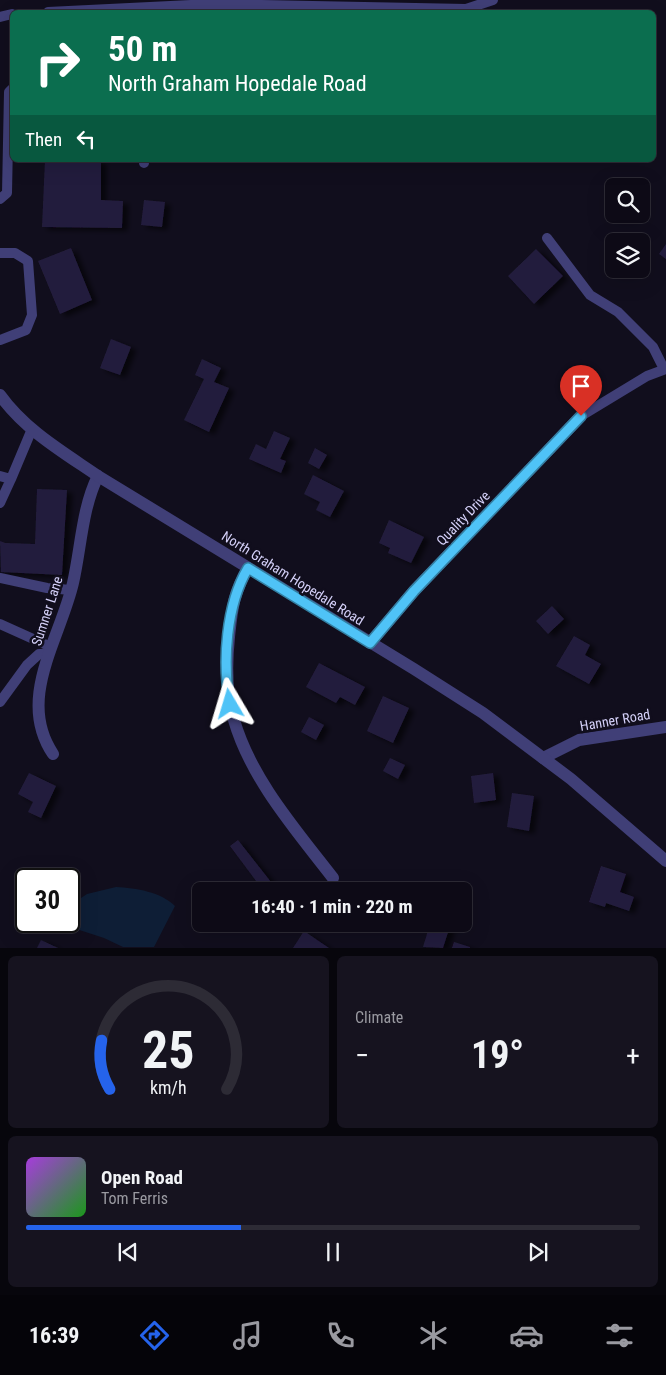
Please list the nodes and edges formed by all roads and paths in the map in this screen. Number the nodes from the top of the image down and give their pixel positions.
1 (493, 0) edge
2 (231, 2) edge
3 (85, 10) edge
4 (10, 91) edge
5 (4, 118) edge
6 (0, 199) edge
7 (546, 238) dead end
8 (0, 253) edge
9 (0, 340) edge
10 (665, 369) edge
11 (0, 395) edge
12 (581, 416) joint
13 (32, 429) junction
14 (0, 476) edge
15 (98, 476) junction
16 (11, 479) junction
17 (0, 503) edge
18 (248, 568) junction
19 (0, 578) edge
20 (71, 590) junction
21 (0, 624) edge
22 (370, 643) junction
23 (50, 650) junction
24 (0, 702) edge
25 (666, 726) edge
26 (53, 754) dead end
27 (543, 758) junction
28 (666, 861) edge
29 (333, 878) dead end

1 - 2 lane
2 - 3 lane
4 - 5 lane
5 - 6 lane
7 - 10 lane
8 - 9 lane
10 - 12 lane
11 - 13 street, North Graham Hopedale Road
12 - 22 street, Quality Drive
13 - 15 street, North Graham Hopedale Road
13 - 16 lane
14 - 16 lane
15 - 18 street, North Graham Hopedale Road
15 - 20 street, Sumner Lane
16 - 17 lane
18 - 22 street, North Graham Hopedale Road
18 - 29 street
19 - 20 lane
20 - 23 street, Sumner Lane
21 - 23 lane
22 - 27 street, North Graham Hopedale Road
23 - 24 lane
23 - 26 street, Sumner Lane
25 - 27 street, Hanner Road
27 - 28 street, North Graham Hopedale Road

